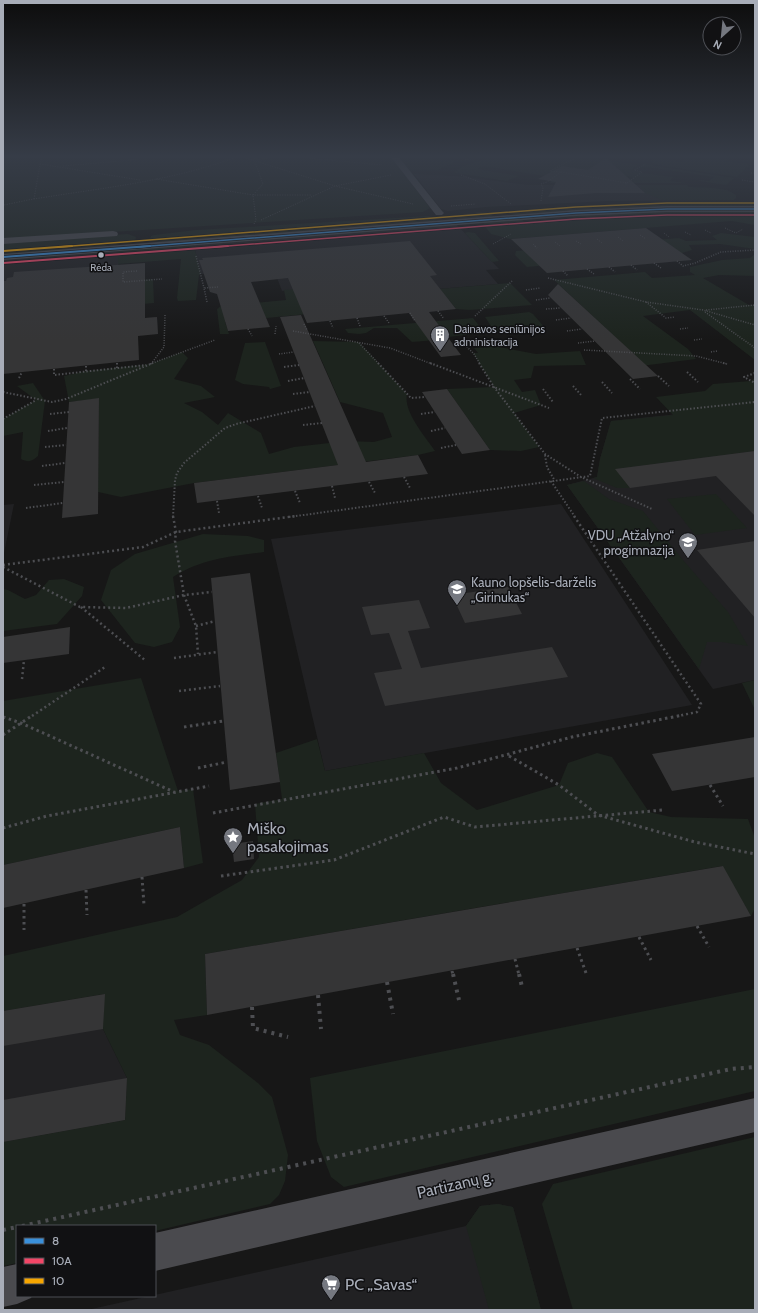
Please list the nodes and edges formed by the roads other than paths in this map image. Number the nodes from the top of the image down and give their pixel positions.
1 (369, 217) edge
2 (442, 217) edge
3 (515, 217) edge
4 (504, 218) joint
5 (446, 223) junction
6 (161, 230) junction
7 (129, 232) junction
8 (3, 240) edge
9 (164, 244) junction
10 (127, 247) junction
11 (3, 257) edge
12 (755, 1115) edge
13 (156, 1252) edge
14 (16, 1284) edge
15 (3, 1288) edge

1 - 6 main road
2 - 5 main road
3 - 4 main road
4 - 5 main road
5 - 9 main road
6 - 7 main road
6 - 9 main road
7 - 8 main road
7 - 10 main road
9 - 10 main road
10 - 11 main road
12 - 13 main road, Partizanų g.
14 - 15 main road

